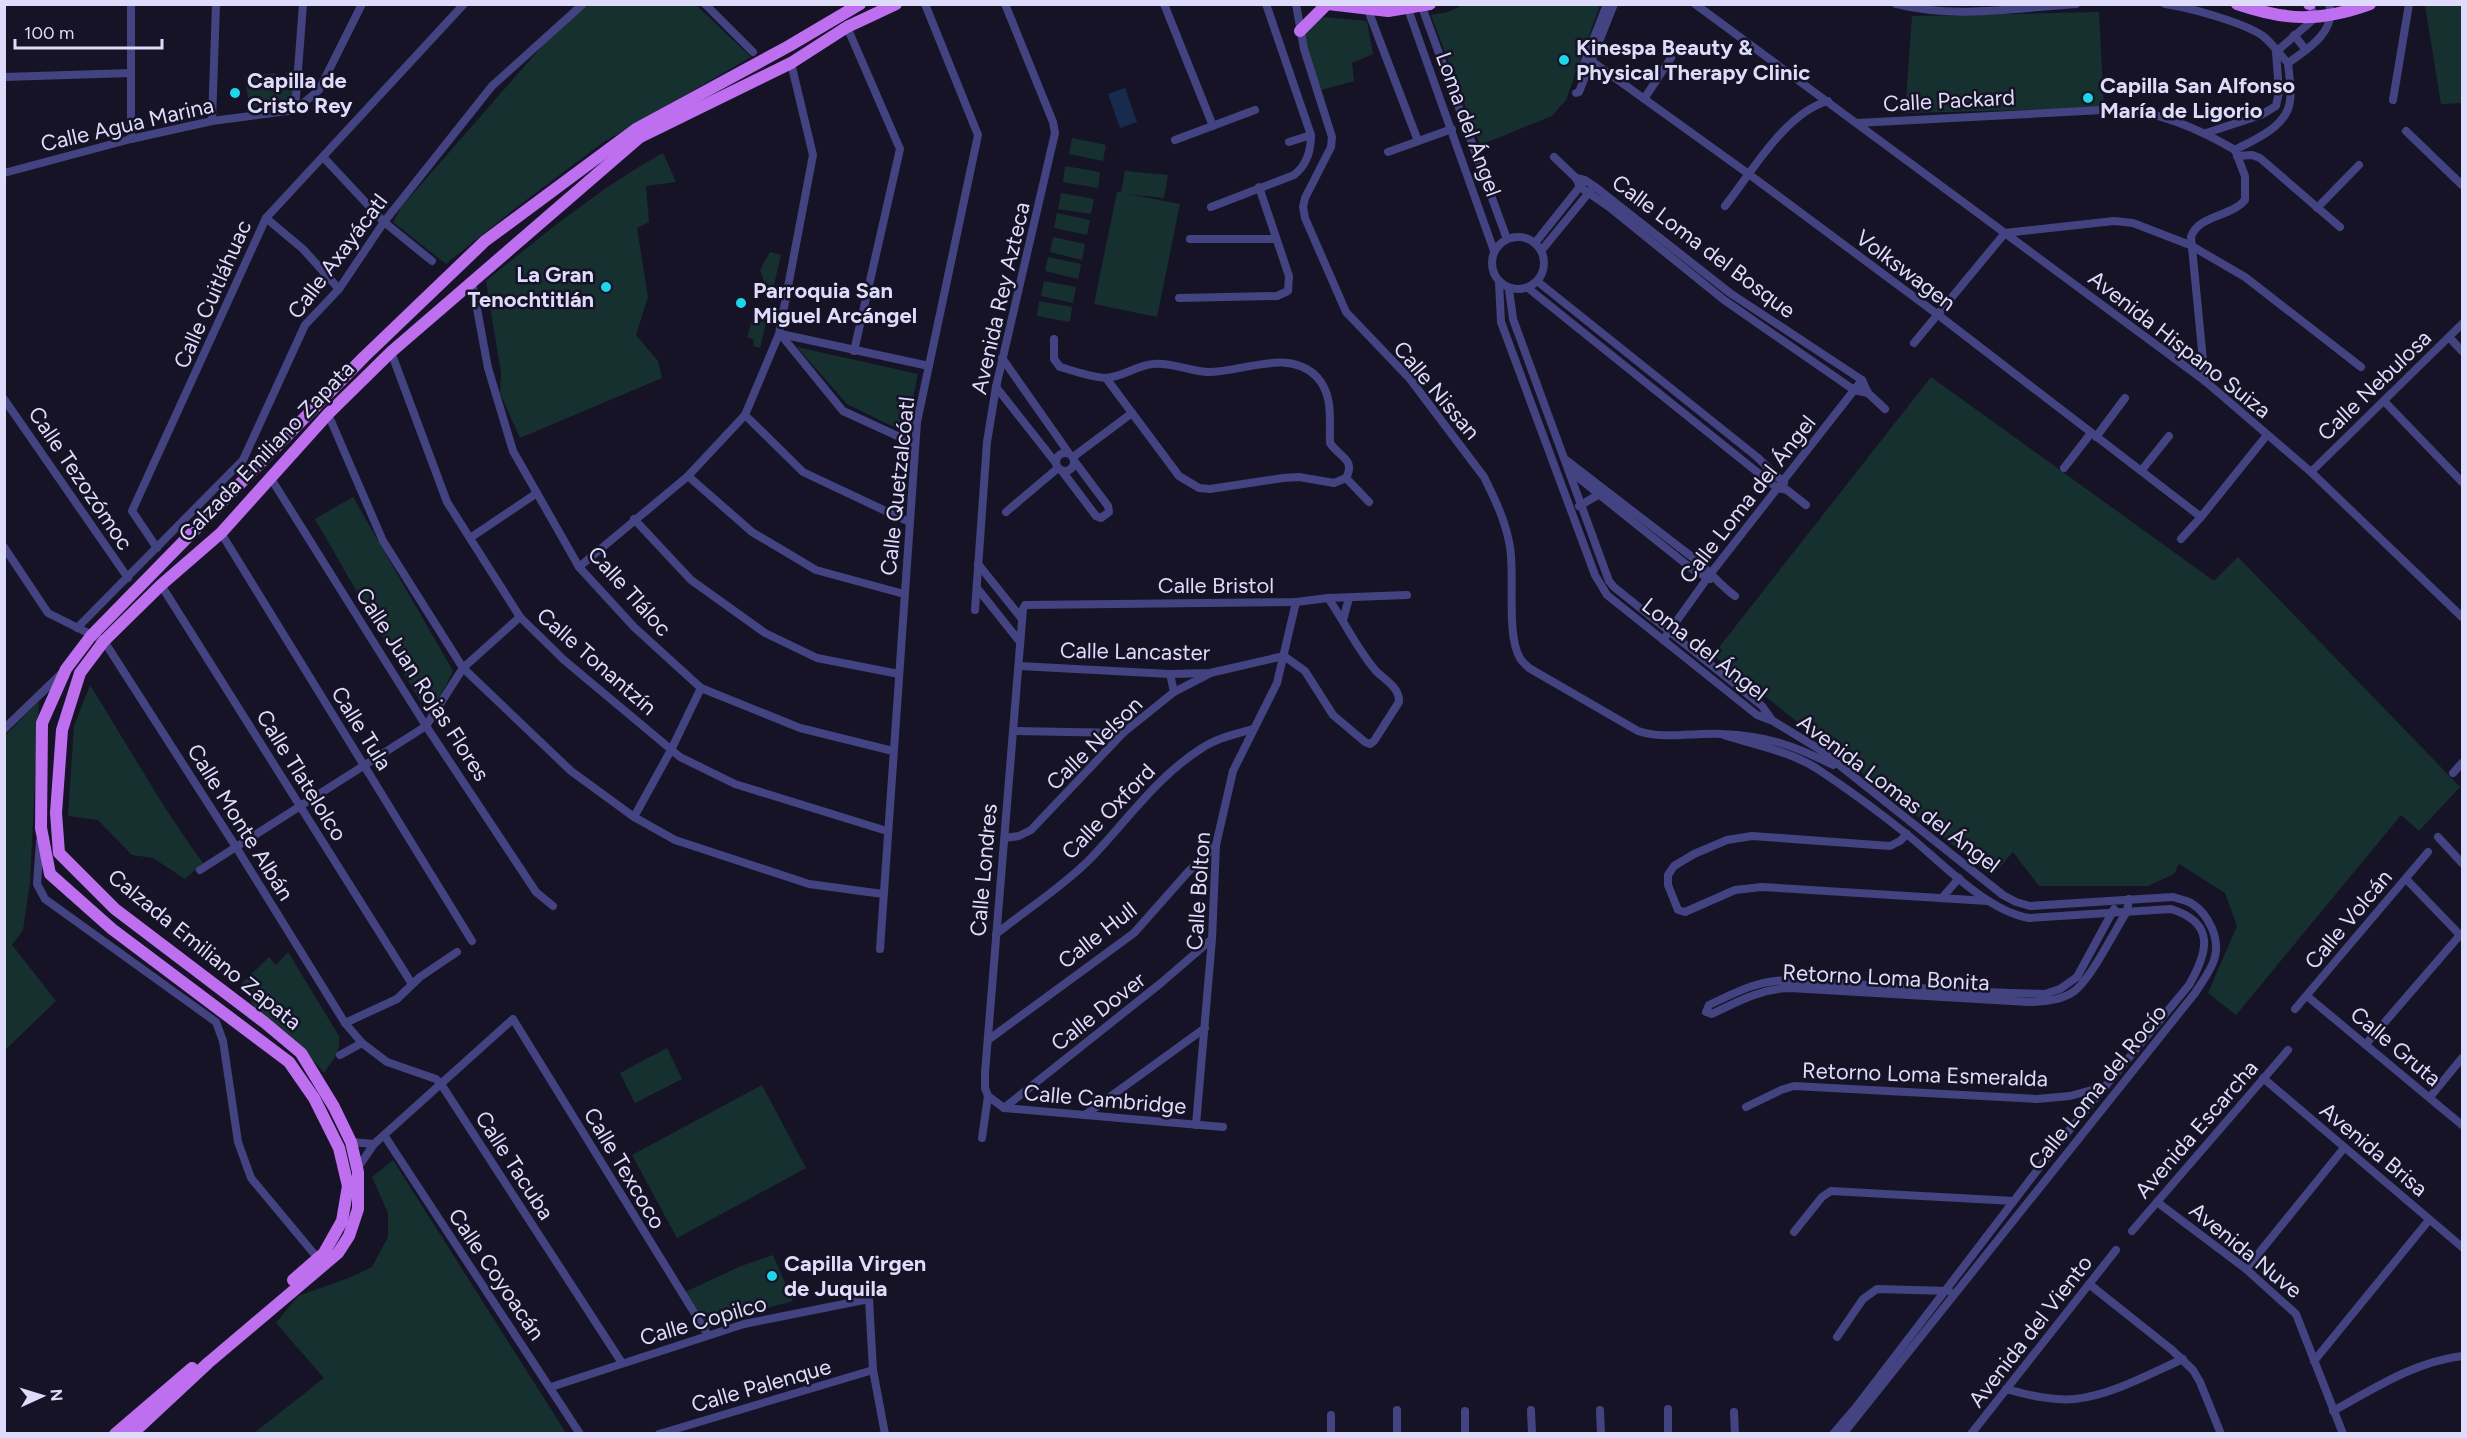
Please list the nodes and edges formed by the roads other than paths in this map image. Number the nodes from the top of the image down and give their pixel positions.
1 (132, 4) edge
2 (216, 4) edge
3 (303, 4) edge
4 (362, 4) edge
5 (464, 4) edge
6 (860, 4) edge
7 (896, 4) edge
8 (925, 4) edge
9 (1005, 4) edge
10 (1164, 4) edge
11 (1266, 4) edge
12 (1296, 4) edge
13 (1302, 4) edge
14 (1328, 4) edge
15 (1607, 4) edge
16 (1614, 4) edge
17 (1695, 4) edge
18 (1896, 4) edge
19 (2076, 4) edge
20 (2165, 4) edge
21 (2237, 4) edge
22 (2310, 4) edge
23 (2370, 4) edge
24 (2409, 4) edge
25 (581, 5) edge
26 (705, 5) edge
27 (1426, 6) edge
28 (1408, 9) junction
29 (1368, 10) junction
30 (2331, 10) edge
31 (2314, 18) junction
32 (1300, 25) junction
33 (1429, 25) junction
34 (847, 27) junction
35 (1416, 30) junction
36 (2294, 35) junction
37 (2306, 50) junction
38 (753, 52) dead end
39 (2276, 52) junction
40 (1671, 58) dead end
41 (1588, 59) junction
42 (790, 63) junction
43 (2288, 63) junction
44 (131, 73) junction
45 (4, 77) edge
46 (1644, 99) junction
47 (2393, 100) dead end
48 (1828, 102) junction
49 (2276, 105) junction
50 (295, 110) junction
51 (1255, 110) dead end
52 (2287, 112) junction
53 (212, 121) junction
54 (1857, 123) junction
55 (1213, 126) junction
56 (1452, 129) junction
57 (2406, 131) dead end
58 (2206, 133) junction
59 (1311, 135) junction
60 (131, 140) junction
61 (1175, 140) dead end
62 (1418, 141) junction
63 (1289, 142) dead end
64 (1388, 152) dead end
65 (2236, 153) junction
66 (1554, 157) dead end
67 (324, 158) junction
68 (2359, 165) dead end
69 (4, 172) edge
70 (1750, 175) junction
71 (1583, 184) junction
72 (2463, 185) edge
73 (1259, 187) junction
74 (1591, 190) junction
75 (1725, 206) dead end
76 (1211, 207) dead end
77 (2317, 208) junction
78 (266, 218) junction
79 (384, 222) junction
80 (2340, 227) dead end
81 (2005, 233) junction
82 (1274, 238) junction
83 (1190, 239) dead end
84 (1507, 239) junction
85 (1535, 243) junction
86 (2190, 245) junction
87 (1494, 251) junction
88 (1541, 251) junction
89 (432, 261) dead end
90 (1537, 281) junction
91 (472, 282) junction
92 (1499, 282) junction
93 (1527, 288) junction
94 (1509, 289) junction
95 (339, 290) junction
96 (1179, 298) dead end
97 (1937, 315) junction
98 (2463, 324) edge
99 (780, 334) junction
100 (2449, 337) junction
101 (1054, 339) dead end
102 (1914, 343) dead end
103 (854, 351) junction
104 (2463, 351) edge
105 (391, 352) junction
106 (1002, 358) junction
107 (929, 366) junction
108 (2361, 367) dead end
109 (1106, 378) junction
110 (1862, 380) junction
111 (2205, 381) junction
112 (996, 387) junction
113 (1854, 390) junction
114 (1868, 393) junction
115 (2125, 398) dead end
116 (4, 399) edge
117 (2384, 401) junction
118 (1885, 409) dead end
119 (1132, 413) junction
120 (328, 414) junction
121 (745, 415) junction
122 (2094, 435) junction
123 (2267, 435) junction
124 (2169, 436) dead end
125 (915, 444) junction
126 (1550, 454) junction
127 (1072, 457) junction
128 (1565, 460) junction
129 (1554, 465) junction
130 (1059, 467) junction
131 (2064, 468) dead end
132 (1569, 471) junction
133 (2141, 471) junction
134 (2311, 472) junction
135 (688, 476) junction
136 (270, 477) junction
137 (1346, 478) junction
138 (1783, 481) junction
139 (2463, 482) edge
140 (1777, 488) junction
141 (1787, 490) junction
142 (537, 493) junction
143 (1598, 495) junction
144 (1370, 502) dead end
145 (1581, 505) junction
146 (1806, 505) dead end
147 (1571, 509) junction
148 (1006, 512) dead end
149 (2201, 517) junction
150 (634, 519) junction
151 (909, 522) junction
152 (221, 533) junction
153 (470, 538) junction
154 (2181, 539) dead end
155 (4, 547) edge
156 (157, 548) junction
157 (978, 564) junction
158 (579, 567) junction
159 (1711, 577) junction
160 (128, 578) junction
161 (161, 585) junction
162 (977, 588) junction
163 (904, 594) junction
164 (1407, 595) dead end
165 (1735, 596) dead end
166 (1328, 598) junction
167 (1349, 598) junction
168 (1296, 602) junction
169 (1025, 605) joint
170 (975, 610) dead end
171 (520, 617) junction
172 (2463, 617) edge
173 (1022, 619) junction
174 (1344, 621) junction
175 (77, 628) junction
176 (1670, 631) junction
177 (91, 636) junction
178 (1663, 640) junction
179 (104, 641) junction
180 (1020, 642) junction
181 (1284, 656) junction
182 (1020, 666) junction
183 (463, 668) junction
184 (66, 669) junction
185 (1210, 673) junction
186 (899, 674) junction
187 (1170, 674) junction
188 (701, 688) junction
189 (1174, 692) junction
190 (1773, 721) junction
191 (426, 726) junction
192 (4, 729) edge
193 (1253, 729) junction
194 (1013, 730) junction
195 (1123, 733) junction
196 (1721, 734) junction
197 (671, 750) junction
198 (893, 751) junction
199 (2463, 763) edge
200 (364, 766) junction
201 (1848, 773) junction
202 (2453, 773) dead end
203 (1841, 784) junction
204 (300, 806) junction
205 (634, 817) junction
206 (41, 828) junction
207 (887, 831) junction
208 (1906, 834) junction
209 (2438, 837) dead end
210 (1005, 838) junction
211 (1216, 845) junction
212 (236, 847) junction
213 (2428, 852) dead end
214 (2463, 863) edge
215 (200, 870) dead end
216 (1959, 878) junction
217 (2406, 879) junction
218 (883, 894) junction
219 (2003, 895) joint
220 (1942, 898) junction
221 (2129, 899) junction
222 (2116, 900) junction
223 (1988, 901) junction
224 (553, 906) dead end
225 (2114, 911) junction
226 (2127, 911) junction
227 (2014, 916) joint
228 (996, 934) junction
229 (2462, 936) edge
230 (1212, 939) junction
231 (472, 941) dead end
232 (880, 949) dead end
233 (457, 952) dead end
234 (412, 984) junction
235 (2307, 996) junction
236 (2295, 1009) dead end
237 (345, 1023) junction
238 (1205, 1028) junction
239 (988, 1040) junction
240 (362, 1043) junction
241 (2366, 1044) junction
242 (2288, 1050) dead end
243 (340, 1055) dead end
244 (2463, 1058) edge
245 (2264, 1078) junction
246 (441, 1084) junction
247 (2106, 1086) junction
248 (988, 1096) junction
249 (2430, 1097) junction
250 (1746, 1107) dead end
251 (1004, 1108) junction
252 (1085, 1115) junction
253 (1196, 1125) junction
254 (2463, 1125) edge
255 (1223, 1126) dead end
256 (384, 1135) junction
257 (982, 1138) dead end
258 (351, 1142) junction
259 (374, 1144) junction
260 (2344, 1148) junction
261 (357, 1169) junction
262 (2013, 1201) junction
263 (2157, 1202) junction
264 (2429, 1220) junction
265 (2132, 1231) dead end
266 (1794, 1232) dead end
267 (2463, 1247) edge
268 (2116, 1250) dead end
269 (321, 1262) junction
270 (2246, 1269) junction
271 (2089, 1284) junction
272 (1947, 1290) junction
273 (1955, 1294) junction
274 (708, 1335) junction
275 (1837, 1337) dead end
276 (2463, 1356) edge
277 (2183, 1359) junction
278 (2314, 1361) junction
279 (622, 1363) junction
280 (873, 1370) junction
281 (551, 1387) junction
282 (2006, 1389) junction
283 (1668, 1409) dead end
284 (1397, 1410) dead end
285 (1532, 1410) dead end
286 (1600, 1410) dead end
287 (1465, 1411) dead end
288 (2333, 1411) junction
289 (1734, 1412) dead end
290 (1331, 1415) dead end
291 (115, 1434) edge
292 (132, 1434) edge
293 (580, 1434) edge
294 (659, 1434) edge
295 (885, 1434) edge
296 (1331, 1434) edge
297 (1397, 1434) edge
298 (1465, 1434) edge
299 (1532, 1434) edge
300 (1600, 1434) edge
301 (1668, 1434) edge
302 (1735, 1434) edge
303 (1833, 1434) edge
304 (1842, 1434) edge
305 (1971, 1434) edge
306 (2221, 1434) edge
307 (2343, 1434) edge

1 - 44 street
2 - 53 street
3 - 50 street
4 - 50 street
5 - 67 street, Calle Cuitláhuac
6 - 177 main road, Calzada Emiliano Zapata
7 - 34 main road, Calzada Emiliano Zapata
8 - 107 street, Calle Quetzalcóatl
9 - 106 street, Avenida Rey Azteca
10 - 55 street
11 - 59 street
12 - 32 street, Calle Nissan
13 - 32 street, Calle Nissan
14 - 29 main road
14 - 32 main road
15 - 41 street
16 - 41 street
17 - 48 street, Calle Packard
18 - 19 street
20 - 39 street
21 - 31 main road
22 - 31 street
23 - 30 main road
24 - 47 street
25 - 79 street, Calle Axayácatl
26 - 38 street
27 - 28 main road
27 - 33 street, Loma del Ángel
28 - 29 main road
28 - 35 street, Loma del Ángel
29 - 62 street
30 - 31 main road
30 - 37 street
31 - 36 street
32 - 196 street, Calle Nissan
33 - 35 street
33 - 84 street, Loma del Ángel
34 - 42 main road, Calzada Emiliano Zapata
34 - 103 street
35 - 56 street, Loma del Ángel
36 - 37 street
36 - 39 street
37 - 43 street
39 - 43 street
39 - 49 street
40 - 46 street
41 - 46 street, Volkswagen
42 - 91 main road, Calzada Emiliano Zapata
42 - 99 street
43 - 52 street
44 - 45 street
44 - 60 street
46 - 70 street, Volkswagen
48 - 54 street, Calle Packard
48 - 70 street
49 - 52 street
49 - 58 street
50 - 53 street, Calle Agua Marina
51 - 55 street
52 - 65 street
53 - 60 street, Calle Agua Marina
54 - 58 street, Calle Packard
54 - 81 street, Avenida Hispano Suiza
55 - 61 street
56 - 62 street
56 - 87 street, Loma del Ángel
57 - 72 street
58 - 65 street, Calle Packard
59 - 63 street
59 - 73 street
60 - 69 street, Calle Agua Marina
62 - 64 street
65 - 77 street, Calle Packard
65 - 86 street
66 - 71 street
67 - 78 street, Calle Cuitláhuac
67 - 79 street
68 - 77 street
70 - 75 street
70 - 97 street, Volkswagen
71 - 74 street
71 - 85 street, Calle Loma del Bosque
73 - 76 street
73 - 82 street
74 - 88 street, Calle Loma del Bosque
74 - 110 street, Calle Loma del Bosque
74 - 113 street
77 - 80 street, Calle Packard
78 - 95 street
78 - 156 street, Calle Cuitláhuac
79 - 89 street
79 - 95 street, Calle Axayácatl
81 - 86 street
81 - 97 street
81 - 111 street, Avenida Hispano Suiza
82 - 83 street
82 - 96 street
84 - 85 street
84 - 87 street
85 - 88 street
86 - 108 street
86 - 111 street
87 - 92 street
88 - 90 street
90 - 93 street
90 - 138 street
91 - 105 main road, Calzada Emiliano Zapata
91 - 142 street, Calle Tláloc
92 - 94 street
92 - 126 street, Loma del Ángel
93 - 94 street
93 - 140 street
94 - 128 street, Loma del Ángel
95 - 156 street, Calle Axayácatl
97 - 102 street
97 - 122 street, Volkswagen
98 - 100 street, Calle Nebulosa
99 - 103 street
99 - 121 street
99 - 125 street
100 - 104 street
100 - 117 street, Calle Nebulosa
101 - 109 street
103 - 107 street
105 - 120 main road, Calzada Emiliano Zapata
105 - 153 street, Calle Tonantzín
106 - 112 street, Avenida Rey Azteca
106 - 127 street
107 - 125 street, Calle Quetzalcóatl
109 - 119 street
109 - 137 street
110 - 113 street, Calle Loma del Ángel
110 - 114 street
111 - 123 street, Avenida Hispano Suiza
112 - 130 street
112 - 157 street, Avenida Rey Azteca
113 - 114 street
113 - 138 street, Calle Loma del Ángel
114 - 118 street
115 - 122 street
116 - 160 street, Calle Tezozómoc
117 - 134 street, Calle Nebulosa
117 - 139 street
119 - 127 street
119 - 137 street
120 - 136 main road, Calzada Emiliano Zapata
120 - 183 street, Calle Juan Rojas Flores
121 - 135 street
121 - 151 street
122 - 131 street
122 - 133 street, Volkswagen
123 - 134 street, Avenida Hispano Suiza
123 - 149 street
124 - 133 street
125 - 151 street, Calle Quetzalcóatl
126 - 128 street
126 - 129 street, Loma del Ángel
127 - 130 street
127 - 130 street
127 - 130 street
128 - 132 street, Loma del Ángel
128 - 159 street
129 - 132 street
129 - 147 street, Loma del Ángel
130 - 148 street
132 - 143 street
132 - 145 street, Loma del Ángel
133 - 149 street, Volkswagen
134 - 172 street, Avenida Hispano Suiza
135 - 150 street
135 - 163 street
136 - 152 main road, Calzada Emiliano Zapata
136 - 191 street, Calle Juan Rojas Flores
137 - 144 street
138 - 140 street, Calle Loma del Ángel
138 - 141 street
140 - 141 street
140 - 159 street, Calle Loma del Ángel
141 - 146 street
142 - 153 street
142 - 158 street, Calle Tláloc
143 - 145 street
143 - 159 street
145 - 147 street
145 - 176 street, Loma del Ángel
147 - 178 street, Loma del Ángel
149 - 154 street
150 - 158 street
150 - 186 street
151 - 163 street, Calle Quetzalcóatl
152 - 161 main road, Calzada Emiliano Zapata
152 - 200 street, Calle Tula
153 - 171 street, Calle Tonantzín
155 - 175 street
156 - 160 street, Calle Axayácatl
157 - 162 street, Avenida Rey Azteca
157 - 173 street
158 - 188 street, Calle Tláloc
159 - 165 street
159 - 176 street, Calle Loma del Ángel
160 - 175 street, Calle Axayácatl
161 - 179 main road, Calzada Emiliano Zapata
161 - 204 street, Calle Tlatelolco
162 - 170 street, Avenida Rey Azteca
162 - 180 street
163 - 186 street, Calle Quetzalcóatl
164 - 167 street, Calle Bristol
166 - 167 street, Calle Bristol
166 - 168 street, Calle Bristol
166 - 174 street
167 - 174 street
168 - 169 street, Calle Bristol
168 - 181 street, Calle Bolton
169 - 173 street, Calle Londres
171 - 183 street
171 - 197 street, Calle Tonantzín
173 - 180 street, Calle Londres
174 - 181 street
175 - 177 street
176 - 178 street, Calle Loma del Ángel
176 - 190 street, Loma del Ángel
177 - 179 street
177 - 184 main road, Calzada Emiliano Zapata
178 - 190 street, Loma del Ángel
179 - 212 street, Calle Monte Albán
179 - 258 main road, Calzada Emiliano Zapata
180 - 182 street, Calle Londres
181 - 185 street, Calle Lancaster
181 - 193 street, Calle Bolton
182 - 187 street, Calle Lancaster
182 - 194 street, Calle Londres
183 - 191 street
183 - 205 street, Calle Juan Rojas Flores
184 - 192 street
184 - 206 main road, Calzada Emiliano Zapata
185 - 187 street, Calle Lancaster
185 - 189 street, Calle Nelson
186 - 198 street, Calle Quetzalcóatl
187 - 189 street
188 - 197 street
188 - 198 street, Calle Tláloc
189 - 195 street, Calle Nelson
190 - 201 street, Avenida Lomas del Ángel
191 - 200 street
191 - 224 street, Calle Juan Rojas Flores
193 - 211 street, Calle Bolton
193 - 228 street, Calle Oxford
194 - 195 street
194 - 210 street, Calle Londres
195 - 210 street, Calle Nelson
196 - 201 street
196 - 203 street, Avenida Lomas del Ángel
197 - 205 street
197 - 207 street, Calle Tonantzín
198 - 207 street, Calle Quetzalcóatl
199 - 202 street
200 - 204 street
200 - 231 street, Calle Tula
201 - 203 street
201 - 219 street, Avenida Lomas del Ángel
203 - 208 street, Avenida Lomas del Ángel
204 - 212 street
204 - 234 street, Calle Tlatelolco
205 - 218 street, Calle Juan Rojas Flores
206 - 269 street
206 - 269 main road, Calzada Emiliano Zapata
207 - 218 street, Calle Quetzalcóatl
208 - 216 street, Avenida Lomas del Ángel
208 - 220 street
209 - 214 street
210 - 228 street, Calle Londres
211 - 230 street, Calle Bolton
211 - 239 street, Calle Hull
212 - 215 street
212 - 237 street, Calle Monte Albán
213 - 217 street, Calle Volcán
216 - 220 street
216 - 223 street, Avenida Lomas del Ángel
217 - 229 street
217 - 235 street, Calle Volcán
218 - 232 street, Calle Quetzalcóatl
219 - 222 street, Calle Loma del Rocío
220 - 223 street
221 - 222 street, Calle Loma del Rocío
221 - 226 street, Retorno Loma Bonita
221 - 273 street, Calle Loma del Rocío
222 - 225 street, Retorno Loma Bonita
223 - 227 street, Avenida Lomas del Ángel
225 - 226 street, Calle Loma del Rocío
225 - 226 street, Retorno Loma Bonita
225 - 227 street, Calle Loma del Rocío
226 - 247 street, Calle Loma del Rocío
228 - 239 street, Calle Londres
229 - 241 street
230 - 238 street, Calle Bolton
230 - 251 street, Calle Dover
233 - 234 street
234 - 237 street
235 - 236 street, Calle Volcán
235 - 241 street, Calle Gruta
237 - 240 street
238 - 252 street
238 - 253 street, Calle Bolton
239 - 248 street, Calle Londres
240 - 243 street
240 - 246 street
241 - 249 street, Calle Gruta
242 - 245 street, Avenida Escarcha
244 - 249 street
245 - 260 street, Avenida Brisa
245 - 263 street, Avenida Escarcha
246 - 256 street
246 - 274 street, Calle Texcoco
246 - 279 street, Calle Tacuba
247 - 250 street, Retorno Loma Esmeralda
247 - 262 street, Calle Loma del Rocío
248 - 251 street, Calle Cambridge
248 - 257 street, Calle Londres
249 - 254 street, Calle Gruta
251 - 252 street, Calle Cambridge
252 - 253 street, Calle Cambridge
253 - 255 street, Calle Cambridge
256 - 259 street
256 - 281 street, Calle Coyoacán
258 - 259 street
258 - 261 main road, Calzada Emiliano Zapata
259 - 261 street
260 - 264 street, Avenida Brisa
260 - 270 street
261 - 269 main road, Calzada Emiliano Zapata
262 - 266 street
262 - 272 street, Calle Loma del Rocío
263 - 265 street, Avenida Escarcha
263 - 270 street, Avenida Nuve
264 - 267 street, Avenida Brisa
264 - 278 street
268 - 271 street, Avenida del Viento
269 - 291 main road, Calzada Emiliano Zapata
269 - 292 main road, Calzada Emiliano Zapata
270 - 278 street, Avenida Nuve
271 - 277 street
271 - 282 street, Avenida del Viento
272 - 273 street
272 - 275 street
272 - 303 street, Calle Loma del Rocío
273 - 304 street, Calle Loma del Rocío
274 - 279 street, Calle Copilco
274 - 280 street, Calle Copilco
276 - 288 street
277 - 282 street
277 - 306 street
278 - 288 street, Avenida Nuve
279 - 281 street, Calle Copilco
280 - 294 street, Calle Palenque
280 - 295 street
281 - 293 street, Calle Coyoacán
282 - 305 street, Avenida del Viento
283 - 301 street
284 - 297 street
285 - 299 street
286 - 300 street
287 - 298 street
288 - 307 street, Avenida Nuve
289 - 302 street
290 - 296 street

